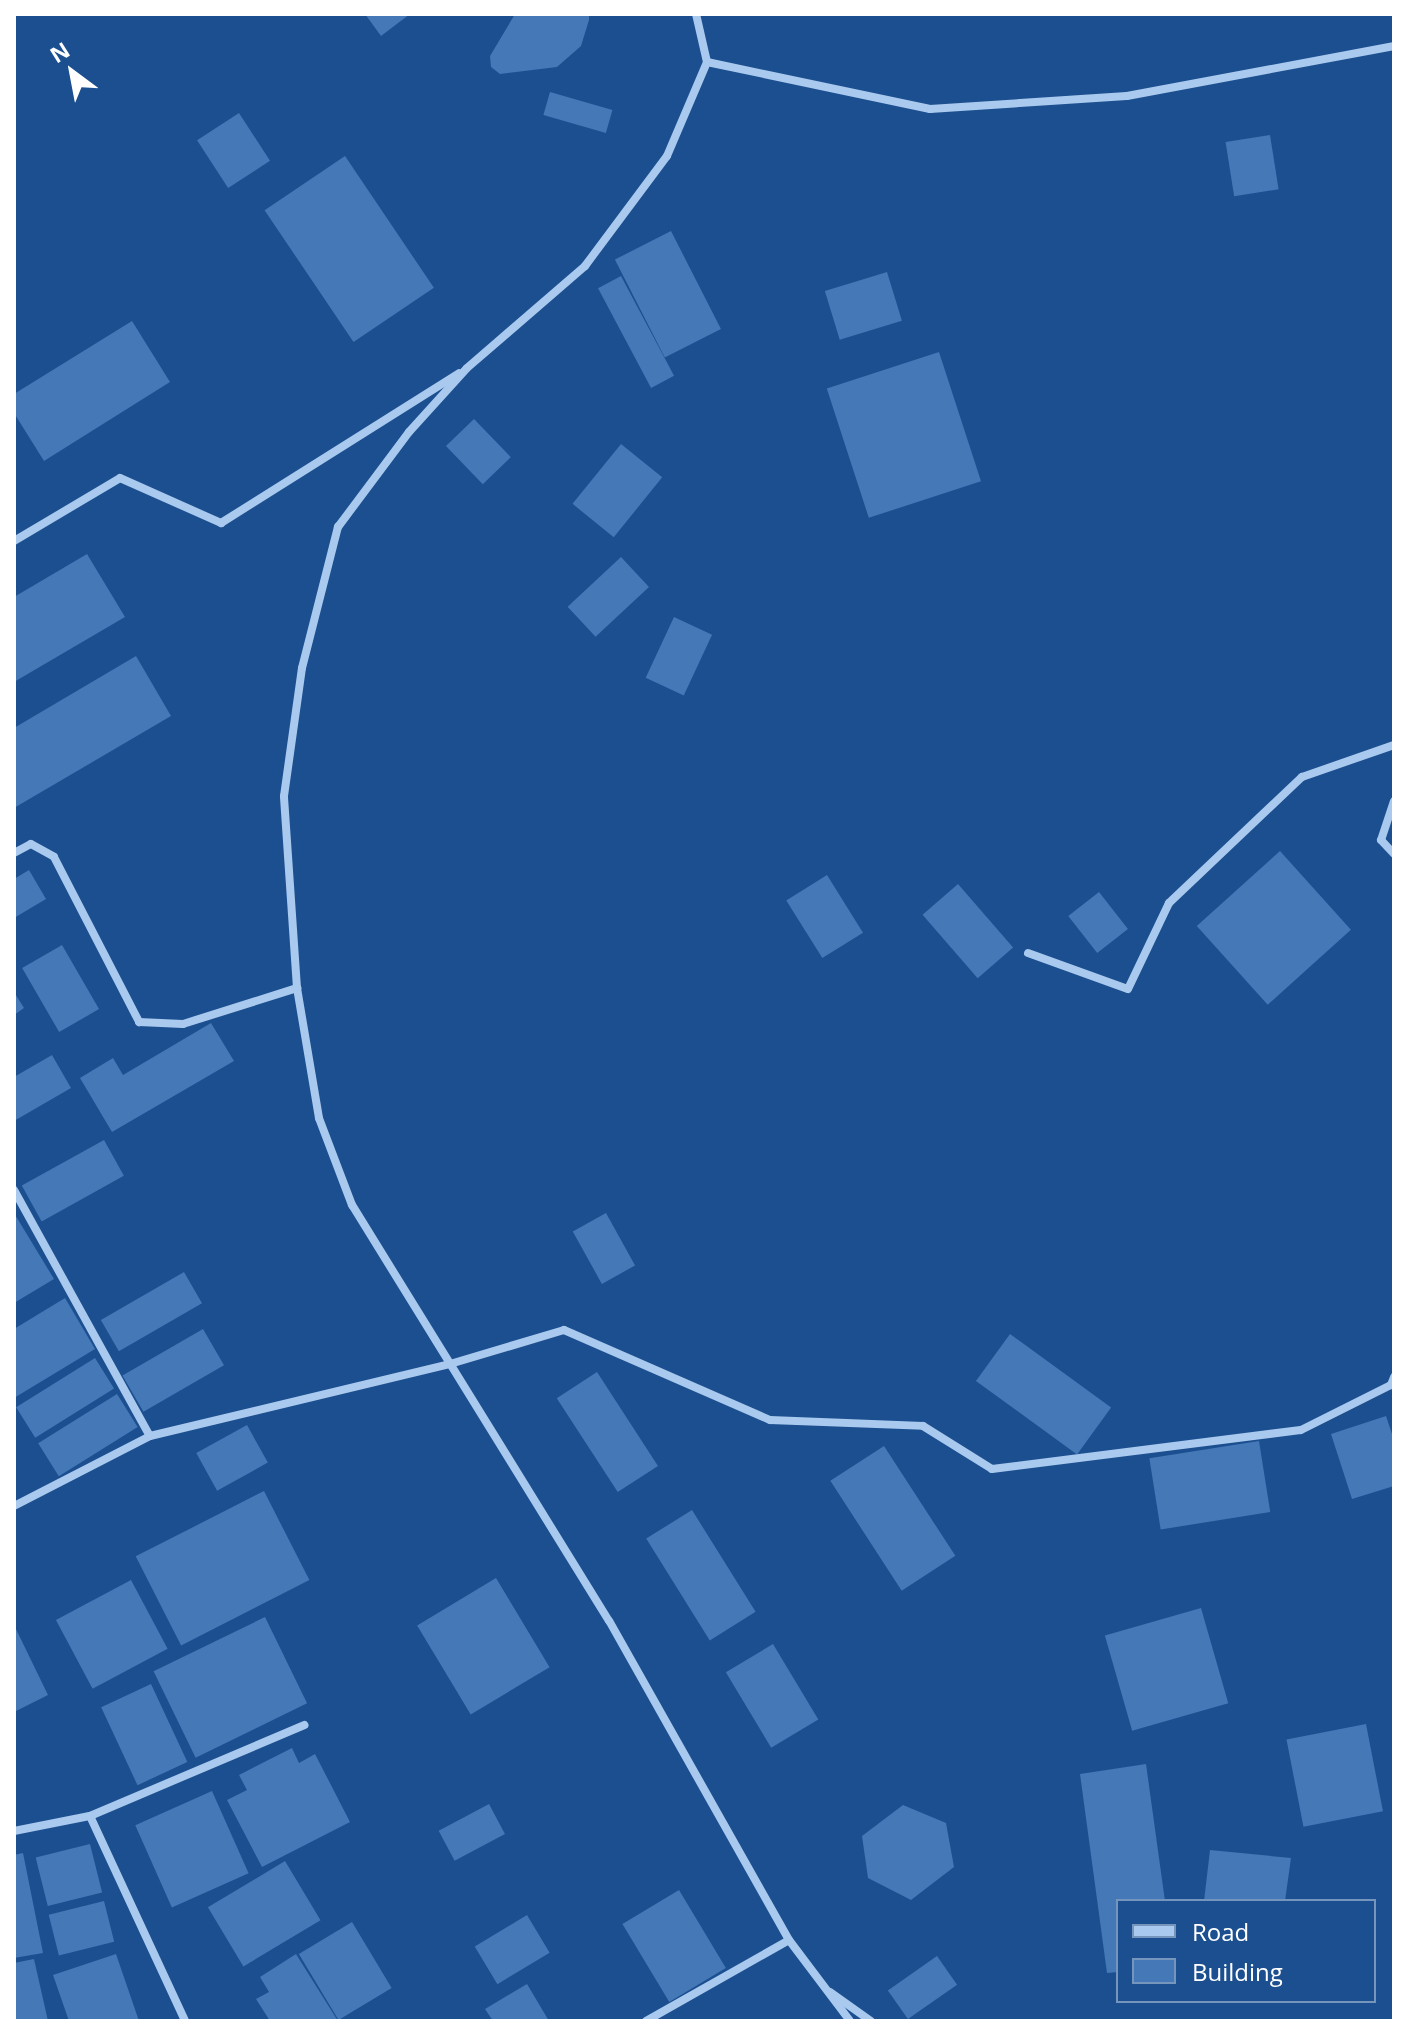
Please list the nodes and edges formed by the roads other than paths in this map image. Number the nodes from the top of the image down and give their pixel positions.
1 (696, 14) edge
2 (1394, 46) edge
3 (707, 62) junction
4 (467, 368) junction
5 (14, 541) edge
6 (1394, 745) edge
7 (1394, 801) edge
8 (14, 853) edge
9 (1394, 854) edge
10 (1028, 953) dead end
11 (297, 988) junction
12 (14, 1190) edge
13 (450, 1364) junction
14 (1394, 1377) edge
15 (150, 1436) junction
16 (14, 1506) edge
17 (304, 1725) dead end
18 (90, 1816) junction
19 (14, 1831) edge
20 (789, 1940) junction
21 (823, 1986) junction
22 (185, 2021) edge
23 (646, 2021) edge
24 (850, 2021) edge
25 (871, 2021) edge

1 - 3 street
2 - 3 street
3 - 4 street
4 - 5 street
4 - 11 street
6 - 10 street
7 - 9 street
8 - 11 street
11 - 13 street
12 - 15 street
13 - 14 street
13 - 15 street
13 - 20 street
15 - 16 street
17 - 18 street
18 - 19 street
18 - 22 street
20 - 21 street
20 - 23 street
21 - 24 street
21 - 25 street

